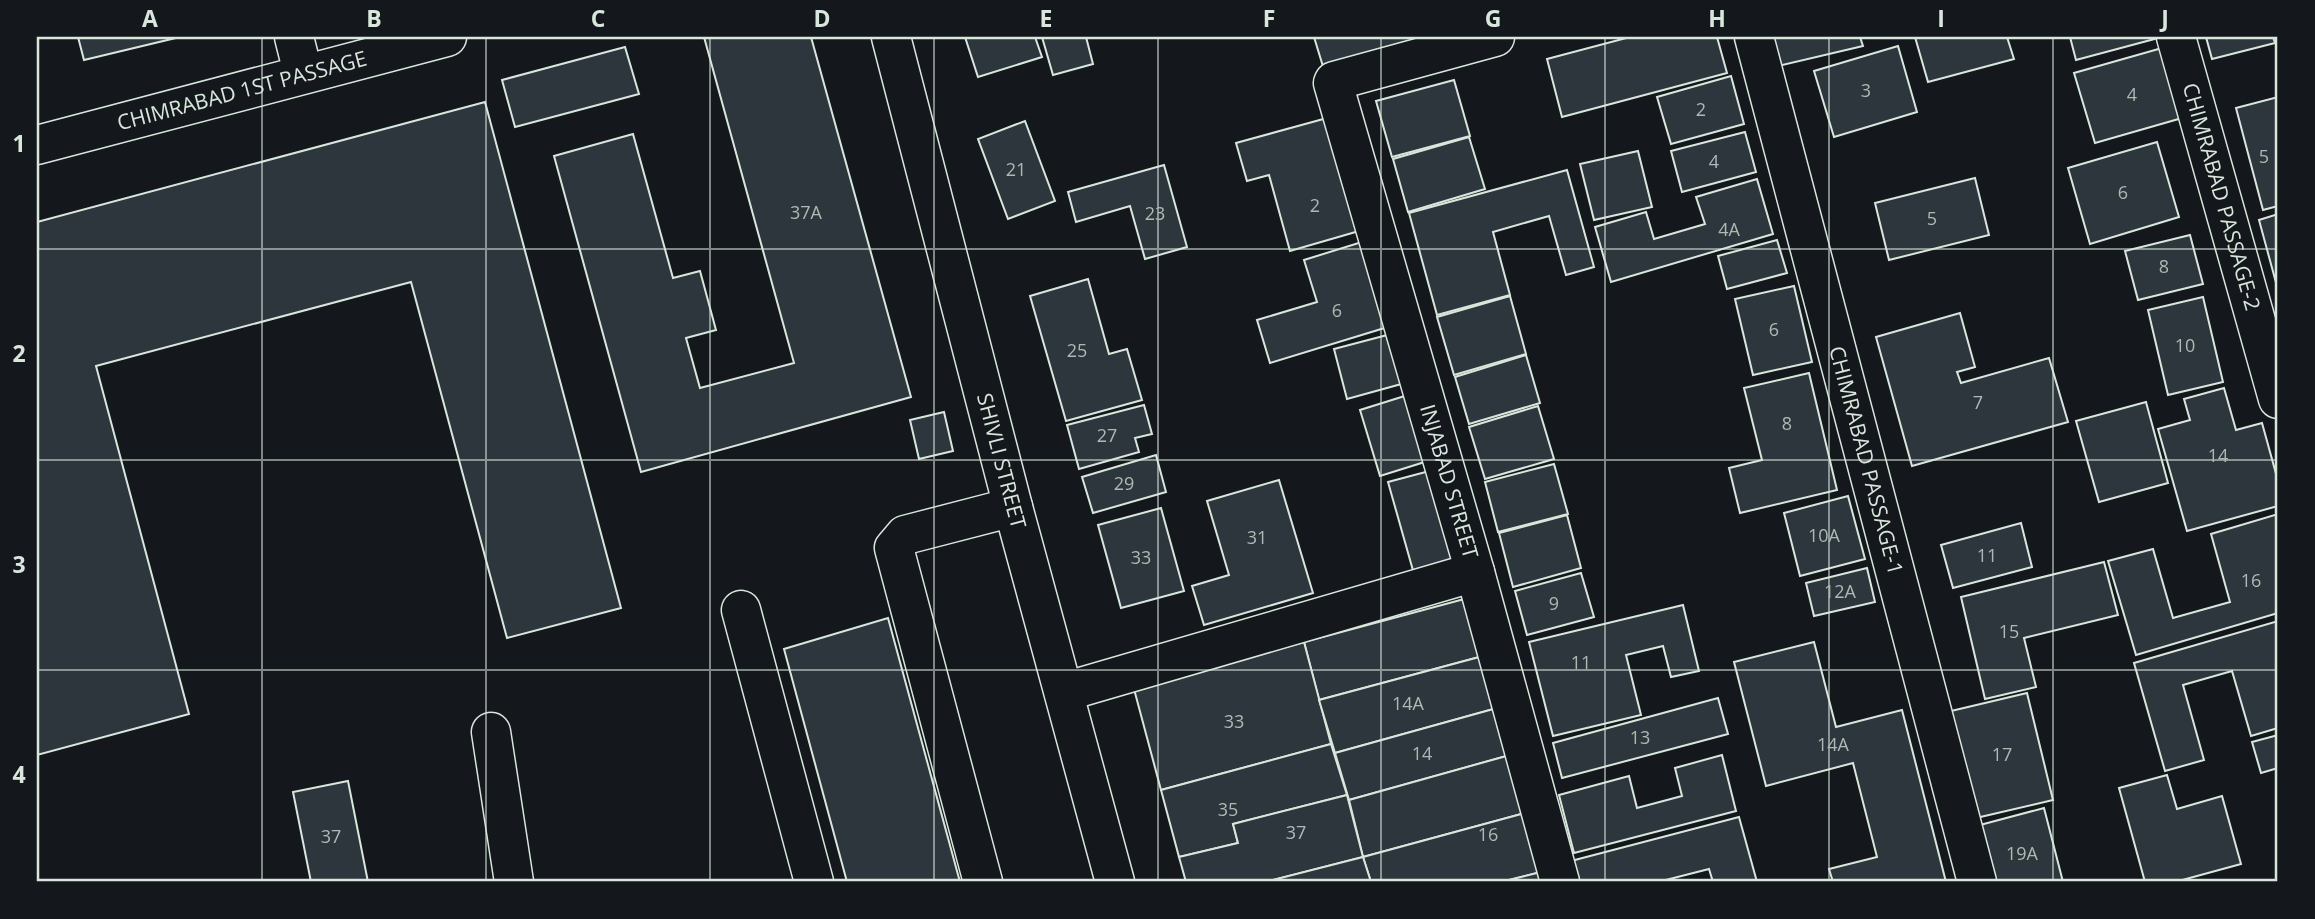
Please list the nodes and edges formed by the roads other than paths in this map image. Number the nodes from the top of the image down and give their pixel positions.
1 (294, 37) edge
2 (447, 37) edge
3 (891, 37) edge
4 (1495, 37) edge
5 (1754, 37) edge
6 (2176, 37) edge
7 (303, 74) junction
8 (37, 145) edge
9 (2278, 399) edge
10 (1013, 507) junction
11 (1475, 572) junction
12 (740, 610) dead end
13 (1064, 692) junction
14 (491, 732) dead end
15 (514, 882) edge
16 (814, 882) edge
17 (983, 882) edge
18 (1115, 882) edge
19 (1560, 882) edge
20 (1977, 882) edge

1 - 7 street
2 - 7 street, CHIMRABAD 1ST PASSAGE
3 - 10 street, SHIVLI STREET
4 - 11 street, INJАBАD STREET
5 - 20 street, CHIMRАBАD PASSAGE-1
6 - 9 street, CHIMRABAD PASSAGE-2
7 - 8 street, CHIMRABAD 1ST PASSAGE
10 - 13 street, SHIVLI STREET
10 - 17 street
11 - 13 street
11 - 19 street, INJАBАD STREET
12 - 16 street
13 - 18 street, SHIVLI STREET
14 - 15 street

